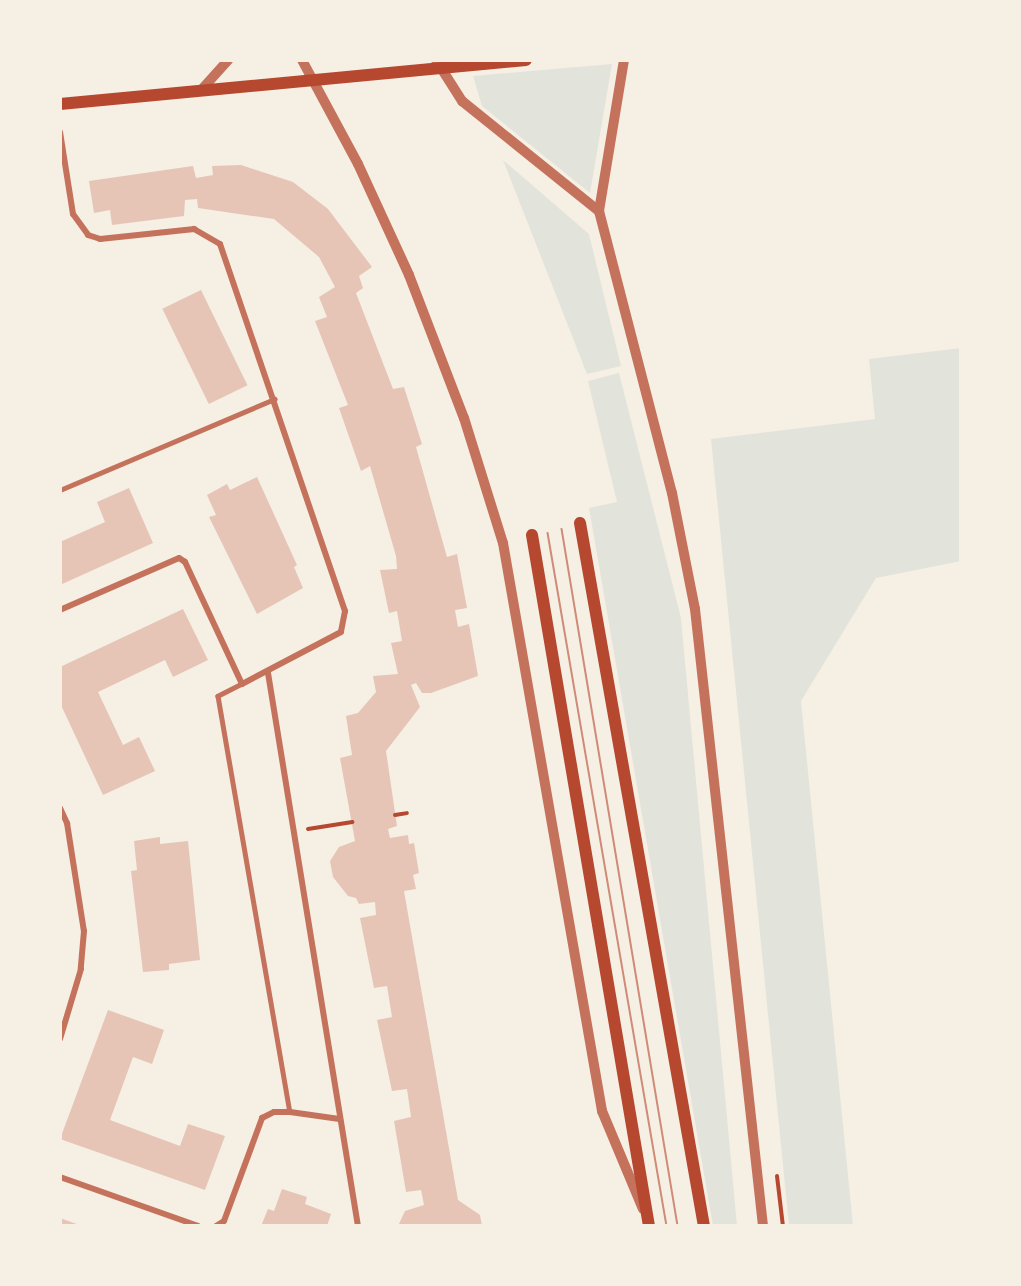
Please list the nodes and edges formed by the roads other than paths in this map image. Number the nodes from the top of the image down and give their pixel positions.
1 (228, 60) edge
2 (302, 60) edge
3 (526, 60) edge
4 (624, 60) edge
5 (439, 64) edge
6 (314, 78) junction
7 (202, 88) junction
8 (60, 104) edge
9 (60, 132) edge
10 (599, 211) junction
11 (274, 399) junction
12 (60, 490) edge
13 (580, 523) dead end
14 (532, 535) dead end
15 (60, 610) edge
16 (268, 673) junction
17 (242, 684) junction
18 (60, 808) edge
19 (60, 1039) edge
20 (290, 1112) junction
21 (340, 1119) junction
22 (60, 1177) edge
23 (703, 1220) edge
24 (649, 1225) edge
25 (198, 1226) edge
26 (216, 1226) edge
27 (358, 1226) edge
28 (763, 1226) edge

1 - 7 street
2 - 6 street
3 - 5 main road
4 - 10 street
5 - 6 main road
5 - 10 street
6 - 7 main road
6 - 24 street
7 - 8 main road
9 - 11 street
10 - 28 street
11 - 12 lane
11 - 16 street
13 - 23 main road
14 - 24 main road
15 - 17 street
16 - 17 street
16 - 21 street
17 - 20 lane
18 - 19 street
20 - 21 street
20 - 26 street
21 - 27 street
22 - 25 street

